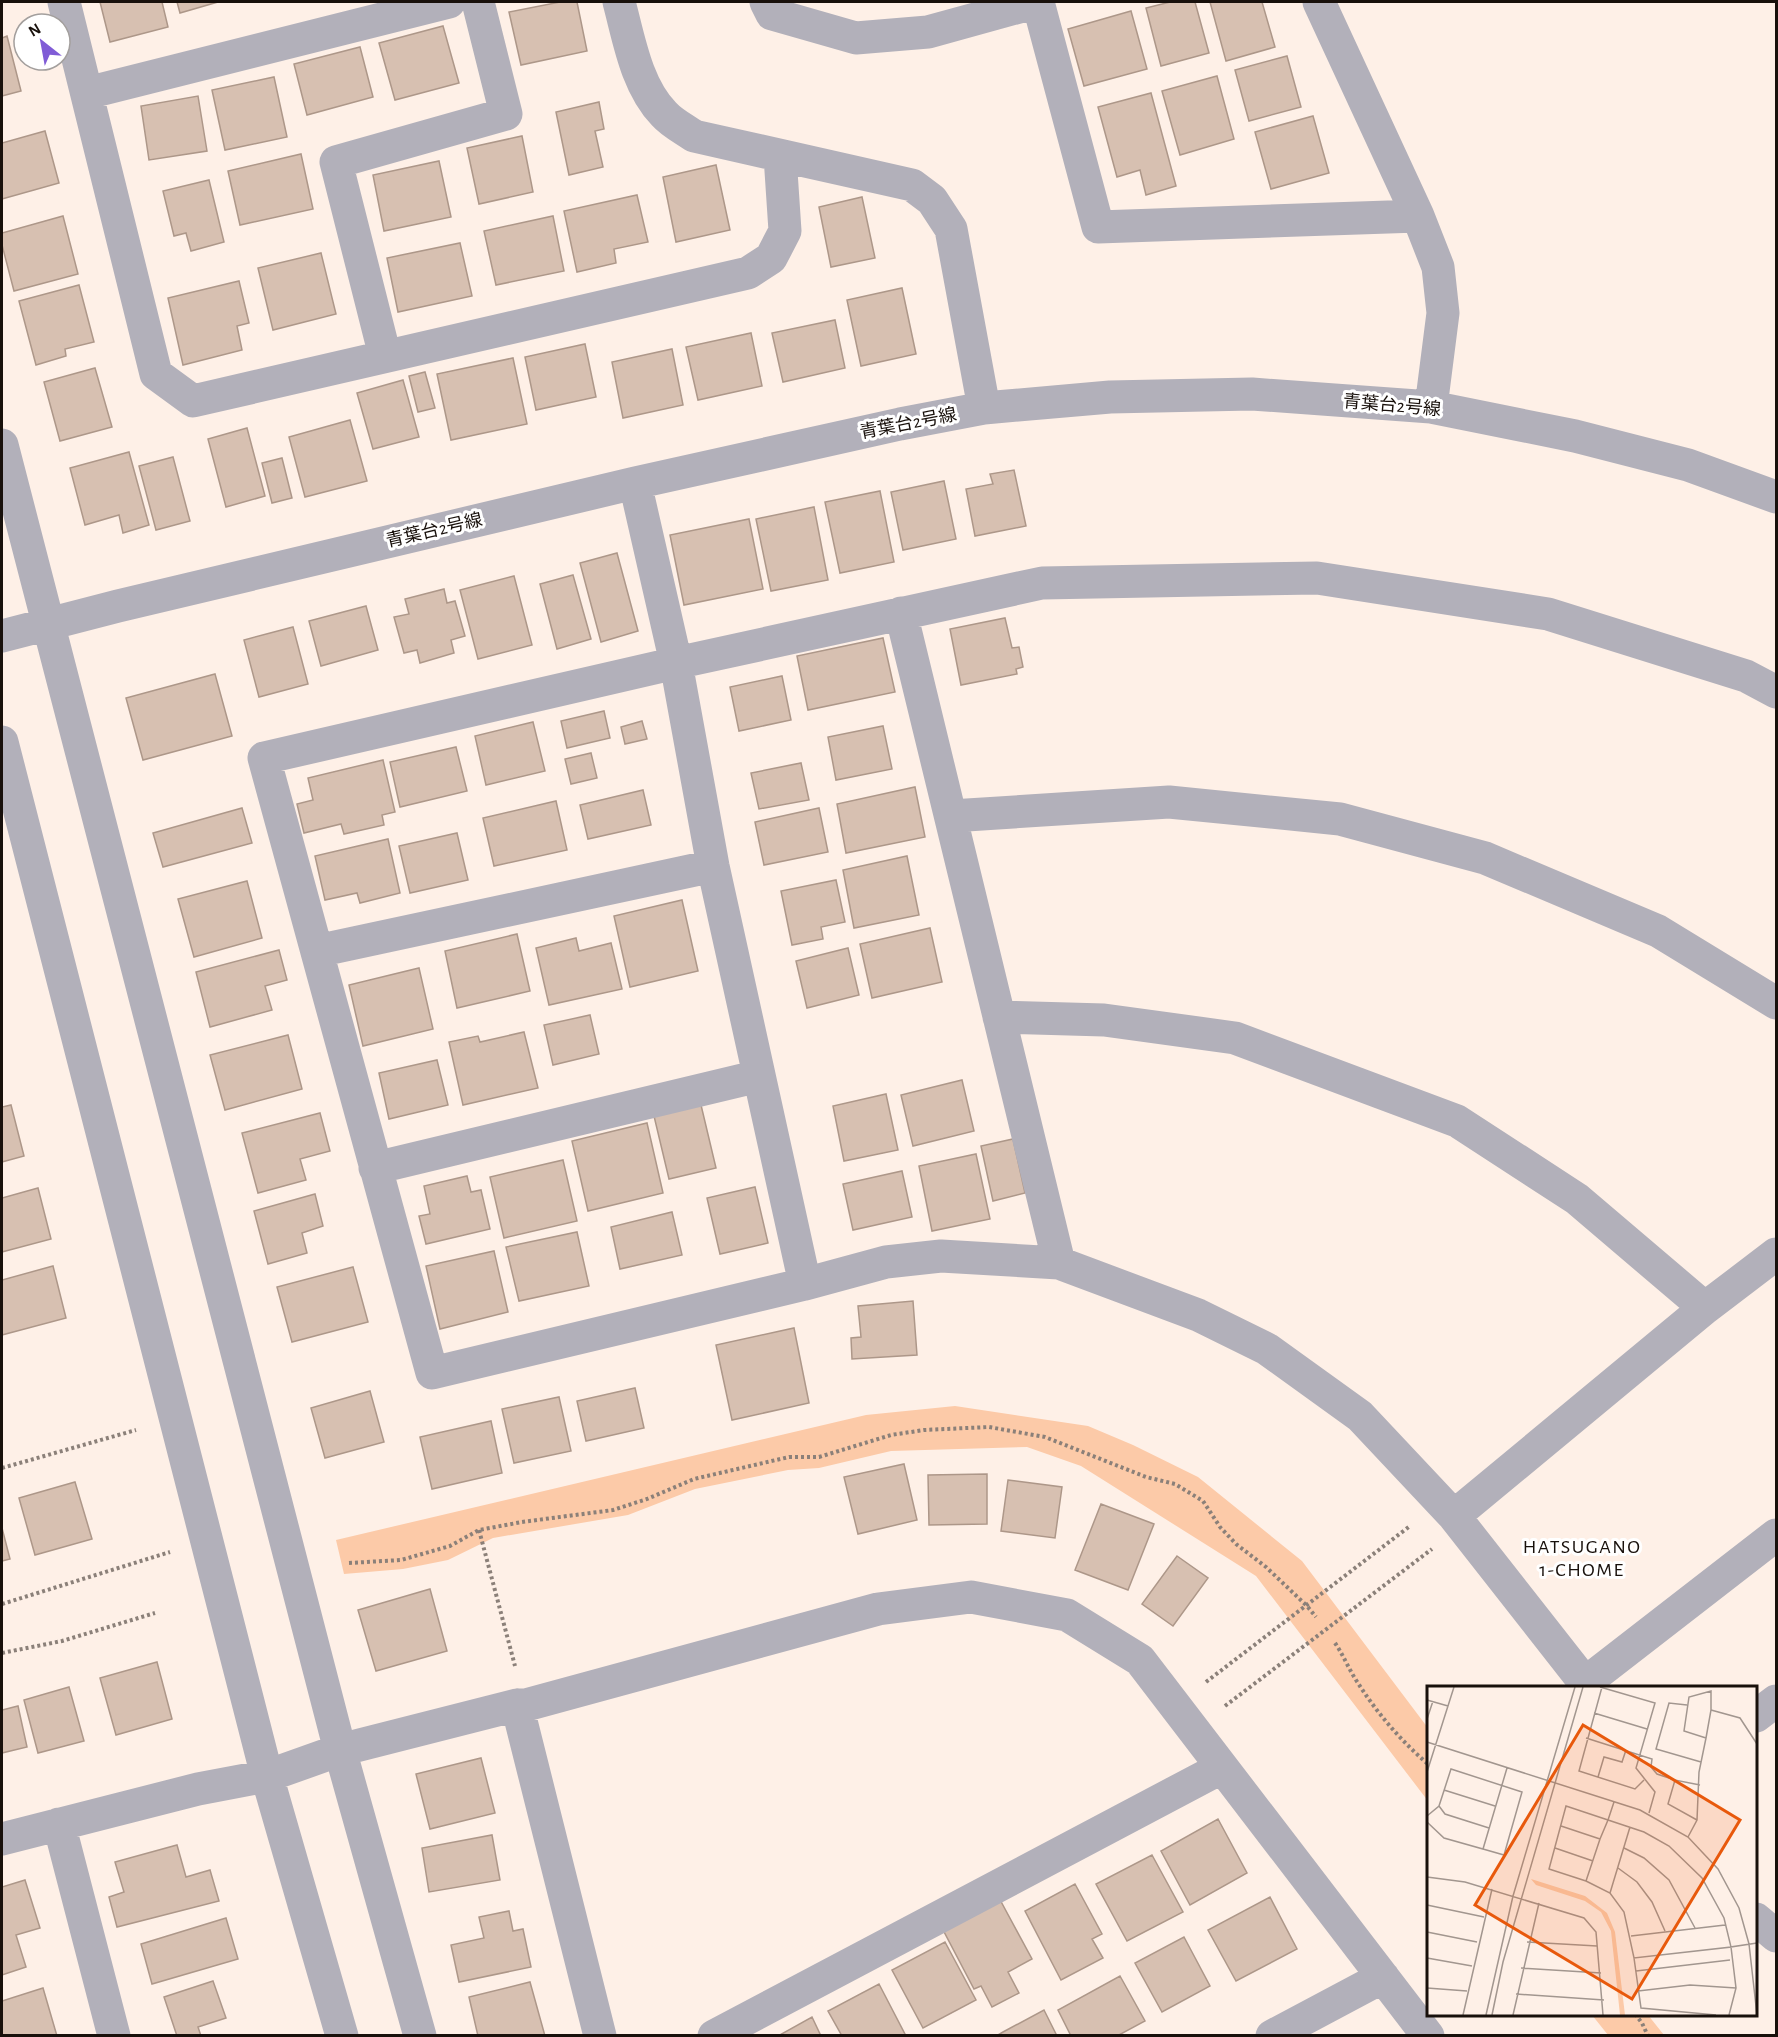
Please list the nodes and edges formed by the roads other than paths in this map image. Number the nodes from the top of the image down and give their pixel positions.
1 (64, 2) edge
2 (449, 2) edge
3 (478, 2) edge
4 (619, 2) edge
5 (766, 2) edge
6 (1037, 2) edge
7 (1319, 2) edge
8 (87, 93) junction
9 (780, 156) junction
10 (1418, 216) junction
11 (384, 356) junction
12 (1431, 407) junction
13 (984, 408) junction
14 (2, 445) edge
15 (635, 483) junction
16 (1776, 497) edge
17 (901, 613) junction
18 (48, 623) junction
19 (2, 636) edge
20 (676, 663) junction
21 (1776, 692) edge
22 (2, 742) edge
23 (951, 816) junction
24 (712, 866) junction
25 (317, 951) junction
26 (1776, 1003) edge
27 (999, 1017) junction
28 (759, 1076) junction
29 (375, 1168) junction
30 (1776, 1254) edge
31 (1059, 1263) junction
32 (805, 1284) junction
33 (1705, 1308) junction
34 (1454, 1516) junction
35 (1776, 1535) edge
36 (1586, 1685) edge
37 (1776, 1701) edge
38 (517, 1705) junction
39 (1757, 1715) edge
40 (340, 1750) junction
41 (1221, 1768) junction
42 (267, 1776) junction
43 (59, 1824) junction
44 (2, 1839) edge
45 (1757, 1921) edge
46 (1776, 1936) edge
47 (1383, 1977) junction
48 (114, 2036) edge
49 (342, 2036) edge
50 (420, 2036) edge
51 (600, 2036) edge
52 (714, 2036) edge
53 (1272, 2036) edge
54 (1428, 2036) edge

1 - 8 street
2 - 8 street
3 - 11 street
4 - 9 street
5 - 6 street
6 - 10 street
7 - 10 street
8 - 11 street
9 - 11 street
9 - 13 street
10 - 12 street
12 - 13 street, 青葉台2号線
12 - 16 street, 青葉台2号線
13 - 15 street, 青葉台2号線
14 - 18 street
15 - 18 street, 青葉台2号線
15 - 20 street
17 - 20 street
17 - 21 street
17 - 23 street
18 - 19 street, 青葉台2号線
18 - 40 street
20 - 24 street
20 - 25 street
22 - 42 street
23 - 26 street
23 - 27 street
24 - 25 street
24 - 28 street
25 - 29 street
27 - 31 street
27 - 33 street
28 - 29 street
28 - 32 street
29 - 32 street
30 - 33 street
31 - 32 street
31 - 34 street
33 - 34 street
34 - 36 street
35 - 36 street
37 - 39 street
38 - 40 street
38 - 41 street
38 - 51 street
40 - 42 street
40 - 50 street
41 - 47 street
41 - 52 street
42 - 43 street
42 - 49 street
43 - 44 street
43 - 48 street
45 - 46 street
47 - 53 street
47 - 54 street

